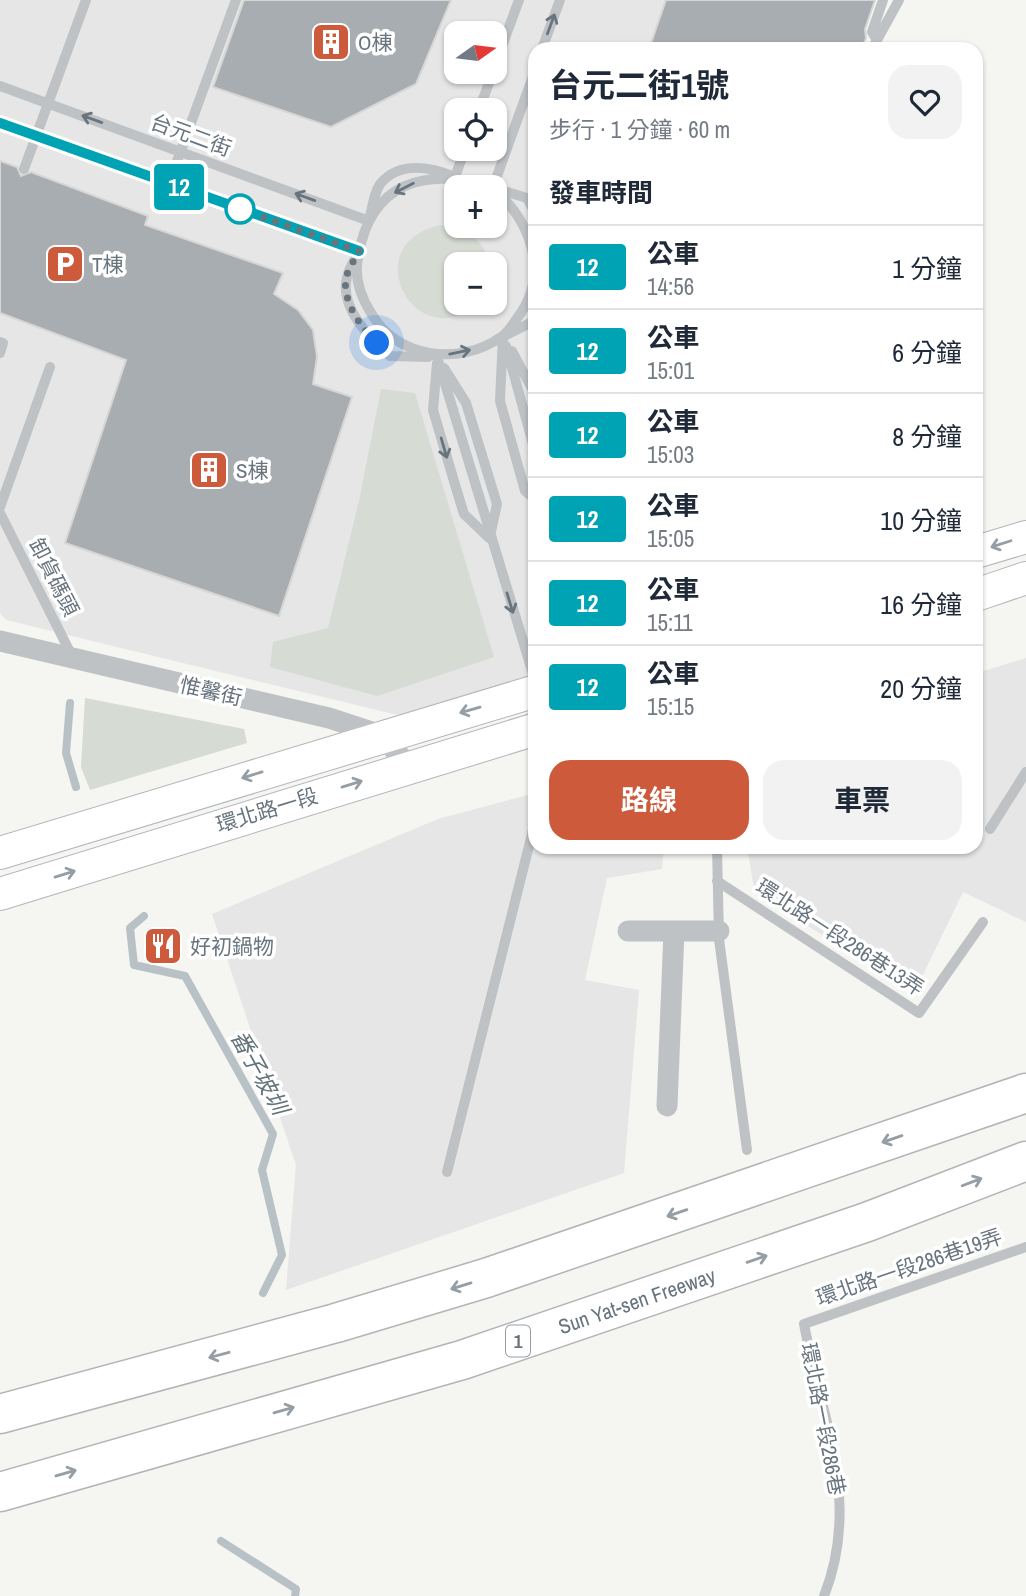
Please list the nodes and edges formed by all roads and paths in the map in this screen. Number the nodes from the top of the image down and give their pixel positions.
1 (86, 0) edge
2 (236, 0) edge
3 (519, 0) edge
4 (560, 0) edge
5 (883, 0) edge
6 (899, 0) edge
7 (508, 30) edge
8 (545, 42) edge
9 (874, 42) edge
10 (875, 42) edge
11 (0, 86) edge
12 (528, 91) edge
13 (47, 103) junction
14 (0, 123) edge
15 (36, 136) junction
16 (180, 152) junction
17 (24, 169) dead end
18 (450, 175) edge
19 (499, 175) edge
20 (444, 177) edge
21 (169, 183) junction
22 (507, 192) edge
23 (528, 200) edge
24 (507, 203) edge
25 (369, 221) junction
26 (528, 233) edge
27 (359, 251) junction
28 (528, 299) edge
29 (528, 324) edge
30 (503, 336) junction
31 (0, 342) edge
32 (0, 353) edge
33 (438, 357) junction
34 (50, 367) dead end
35 (528, 381) edge
36 (528, 426) edge
37 (528, 493) edge
38 (0, 507) edge
39 (0, 513) edge
40 (1026, 537) edge
41 (490, 538) junction
42 (983, 550) edge
43 (1025, 583) edge
44 (983, 593) edge
45 (0, 642) edge
46 (74, 659) junction
47 (528, 659) edge
48 (528, 693) edge
49 (528, 731) edge
50 (381, 735) junction
51 (409, 766) junction
52 (1026, 772) edge
53 (989, 829) dead end
54 (528, 850) edge
55 (0, 853) edge
56 (717, 854) edge
57 (718, 881) junction
58 (0, 894) edge
59 (984, 922) dead end
60 (628, 931) dead end
61 (674, 931) junction
62 (719, 932) junction
63 (1026, 1093) edge
64 (667, 1106) dead end
65 (747, 1150) dead end
66 (1026, 1161) edge
67 (447, 1172) dead end
68 (1026, 1247) edge
69 (804, 1324) joint
70 (0, 1413) edge
71 (0, 1492) edge
72 (824, 1596) edge

1 - 13 lane
2 - 16 lane
3 - 7 lane
8 -> 4 lane
5 - 9 lane
6 - 10 lane
11 - 13 lane, 台元二街
12 - 19 lane
13 - 15 lane
16 -> 13 lane, 台元二街
14 - 15 lane
15 - 17 lane
15 - 21 lane
16 - 21 lane
25 -> 16 lane, 台元二街
18 - 25 lane
20 -> 25 lane
21 - 27 lane
22 - 23 lane
24 - 26 lane
25 - 27 lane
27 - 33 lane
27 - 33 lane
28 - 30 lane
29 - 30 lane
33 -> 30 lane
30 - 35 lane
30 - 36 lane
30 - 37 lane
31 - 32 lane
33 - 41 lane
33 - 41 lane
33 -> 41 lane
34 - 38 lane
39 - 46 lane, 卸貨碼頭
40 -> 42 street
41 -> 47 lane
43 - 44 street
45 - 46 street, 惟馨街
46 - 50 street, 惟馨街
48 -> 50 street, 環北路一段
49 - 51 street, 環北路一段
50 - 51 street, 惟馨街
50 -> 55 street, 環北路一段
58 -> 51 street, 環北路一段
52 - 53 lane
54 - 67 lane
56 - 57 lane
57 - 59 lane, 環北路一段286巷13弄
57 - 62 lane
60 - 61 street
61 - 62 street
61 - 64 street
62 - 65 lane
63 -> 70 highway
71 -> 66 highway, Sun Yat-sen Freeway / 1
68 - 69 lane, 環北路一段286巷19弄
69 - 72 lane, 環北路一段286巷

